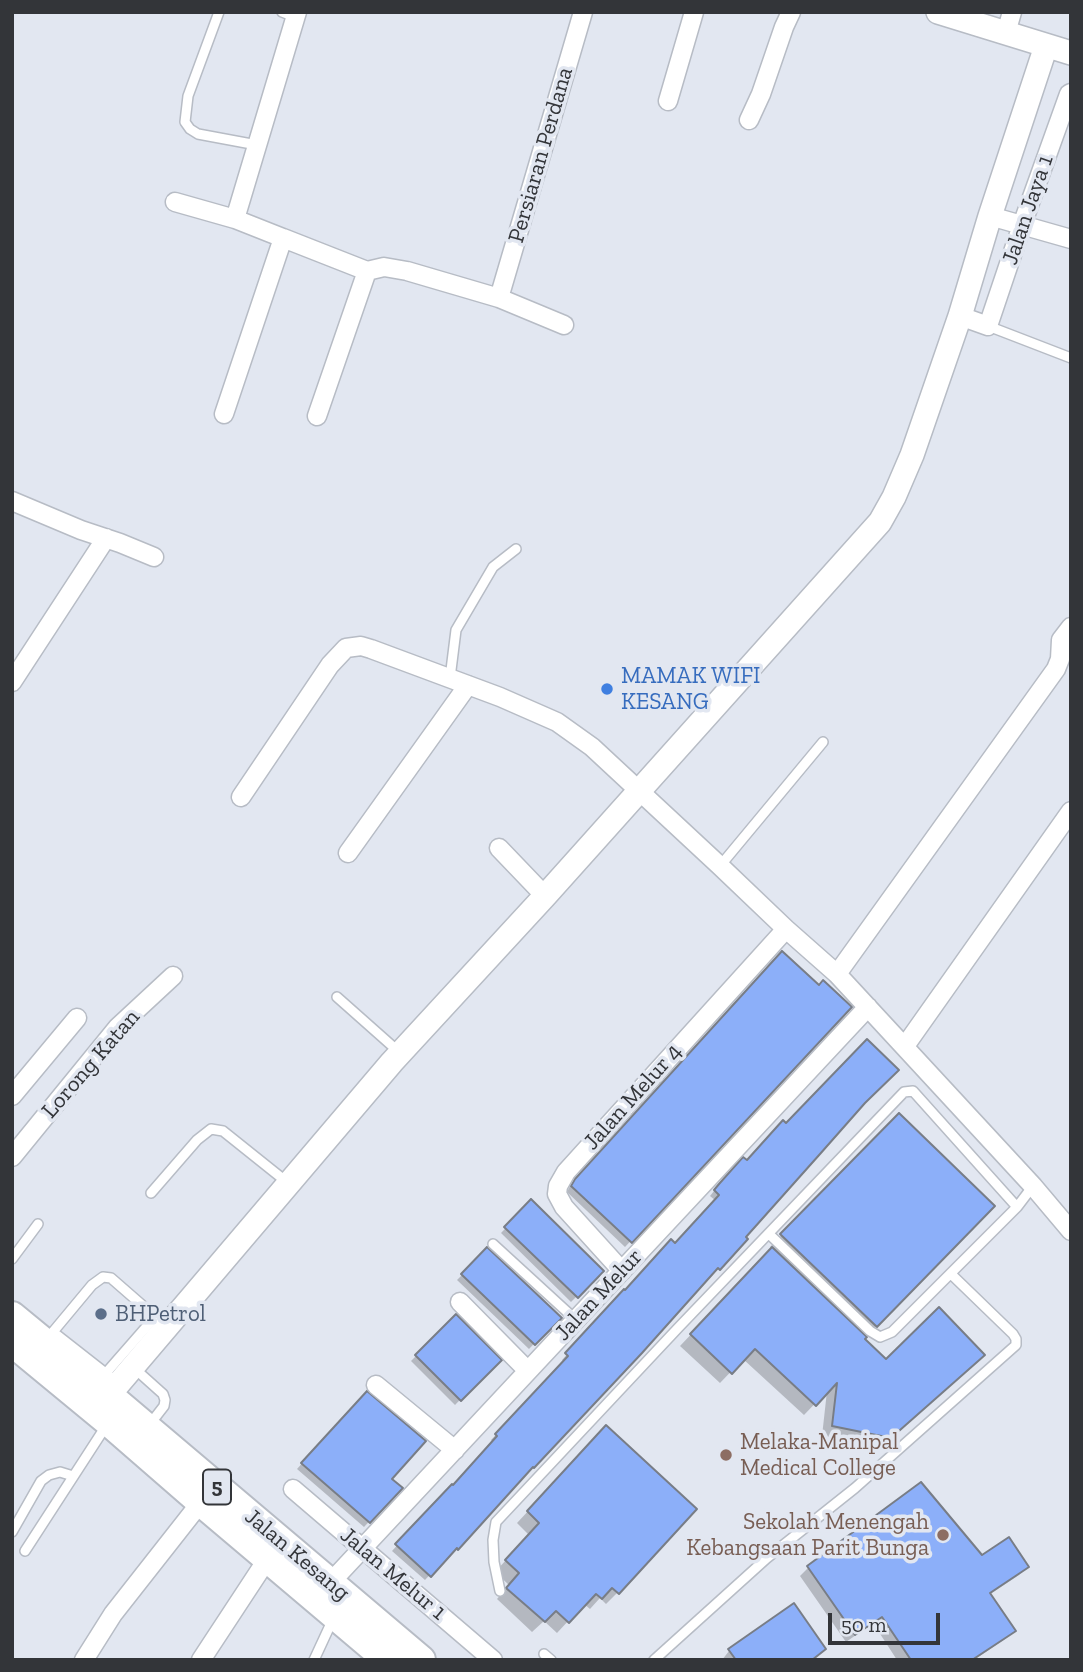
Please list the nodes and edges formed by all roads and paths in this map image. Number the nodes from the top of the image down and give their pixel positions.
1 (219, 12) edge
2 (583, 12) edge
3 (694, 12) edge
4 (791, 12) edge
5 (938, 12) edge
6 (291, 14) edge
7 (965, 16) edge
8 (1009, 23) edge
9 (1046, 46) junction
10 (1071, 53) edge
11 (1070, 94) edge
12 (668, 101) dead end
13 (749, 120) dead end
14 (257, 145) junction
15 (175, 202) dead end
16 (990, 216) junction
17 (236, 219) junction
18 (1022, 225) junction
19 (283, 238) junction
20 (1071, 239) edge
21 (367, 271) junction
22 (499, 298) junction
23 (960, 316) junction
24 (564, 326) dead end
25 (988, 326) junction
26 (1071, 358) edge
27 (224, 414) dead end
28 (317, 416) dead end
29 (12, 502) edge
30 (106, 538) junction
31 (516, 549) dead end
32 (154, 557) dead end
33 (1071, 627) edge
34 (450, 678) junction
35 (12, 682) edge
36 (468, 685) junction
37 (824, 742) dead end
38 (639, 790) junction
39 (241, 797) dead end
40 (1071, 811) edge
41 (499, 848) dead end
42 (348, 853) dead end
43 (720, 866) junction
44 (545, 896) junction
45 (786, 929) junction
46 (837, 974) junction
47 (173, 976) dead end
48 (337, 997) dead end
49 (868, 1007) junction
50 (77, 1018) dead end
51 (905, 1046) junction
52 (400, 1053) junction
53 (12, 1096) edge
54 (12, 1157) edge
55 (289, 1184) junction
56 (1033, 1186) junction
57 (151, 1193) dead end
58 (1017, 1207) junction
59 (38, 1224) dead end
60 (1071, 1231) edge
61 (769, 1234) junction
62 (493, 1244) dead end
63 (12, 1259) edge
64 (622, 1271) junction
65 (951, 1274) junction
66 (460, 1302) dead end
67 (12, 1316) edge
68 (576, 1320) junction
69 (161, 1322) junction
70 (30, 1344) edge
71 (528, 1371) junction
72 (376, 1385) dead end
73 (110, 1398) junction
74 (147, 1428) junction
75 (455, 1450) junction
76 (73, 1476) junction
77 (293, 1489) dead end
78 (190, 1517) junction
79 (12, 1532) edge
80 (363, 1549) junction
81 (25, 1551) dead end
82 (257, 1575) junction
83 (330, 1583) junction
84 (500, 1591) dead end
85 (335, 1615) junction
86 (83, 1660) edge
87 (201, 1660) edge
88 (314, 1660) edge
89 (388, 1660) edge
90 (421, 1660) edge
91 (493, 1660) edge
92 (654, 1660) edge

1 - 14 lane
2 - 22 street, Persiaran Perdana
3 - 12 street
4 - 13 street
5 - 7 street
6 - 14 street
7 - 8 street
8 - 9 street
9 - 10 street
9 - 16 street
11 - 18 street, Jalan Jaya 1
14 - 17 street
15 - 17 street
16 - 18 street
16 - 23 street
17 - 19 street
18 - 20 street
18 - 25 street, Jalan Jaya 1
19 - 21 street
19 - 27 street
21 - 22 street
21 - 28 street
22 - 24 street
23 - 25 street
23 - 38 street
25 - 26 lane
29 - 30 street
30 - 32 street
30 - 35 street
31 - 34 lane
33 - 46 street
34 - 36 street
34 - 39 street
36 - 38 street
36 - 42 street
37 - 43 lane
38 - 43 street
38 - 44 street
40 - 51 street
41 - 44 street
43 - 45 street
44 - 52 street
45 - 46 street
45 - 64 street, Jalan Melur 4
46 - 49 street
47 - 54 street, Lorong Katan
48 - 52 lane
49 - 51 street
49 - 64 street, Jalan Melur
50 - 53 street
51 - 56 street
52 - 55 street
55 - 57 lane
55 - 69 street
56 - 58 lane
56 - 60 street
58 - 61 lane
58 - 65 lane
59 - 63 lane
61 - 65 lane
61 - 84 lane
62 - 68 lane
64 - 68 street, Jalan Melur
65 - 92 lane
66 - 71 street
67 - 70 main road, Jalan Kesang / 5
68 - 71 street, Jalan Melur
69 - 70 lane
69 - 73 street
70 - 73 main road, Jalan Kesang / 5
70 - 73 lane
71 - 75 street, Jalan Melur
72 - 75 street
73 - 74 main road, Jalan Kesang / 5
73 - 74 lane
73 - 76 lane
73 - 78 main road, Jalan Kesang / 5
74 - 83 main road, Jalan Kesang / 5
75 - 80 street, Jalan Melur
76 - 79 lane
76 - 81 lane
77 - 80 street, Jalan Melur 1
78 - 82 main road, Jalan Kesang / 5
78 - 86 street
80 - 83 street, Jalan Melur
80 - 91 street, Jalan Melur 1
82 - 85 main road, Jalan Kesang / 5
82 - 87 street
83 - 90 main road, Jalan Kesang / 5
85 - 88 lane
85 - 89 main road, Jalan Kesang / 5

